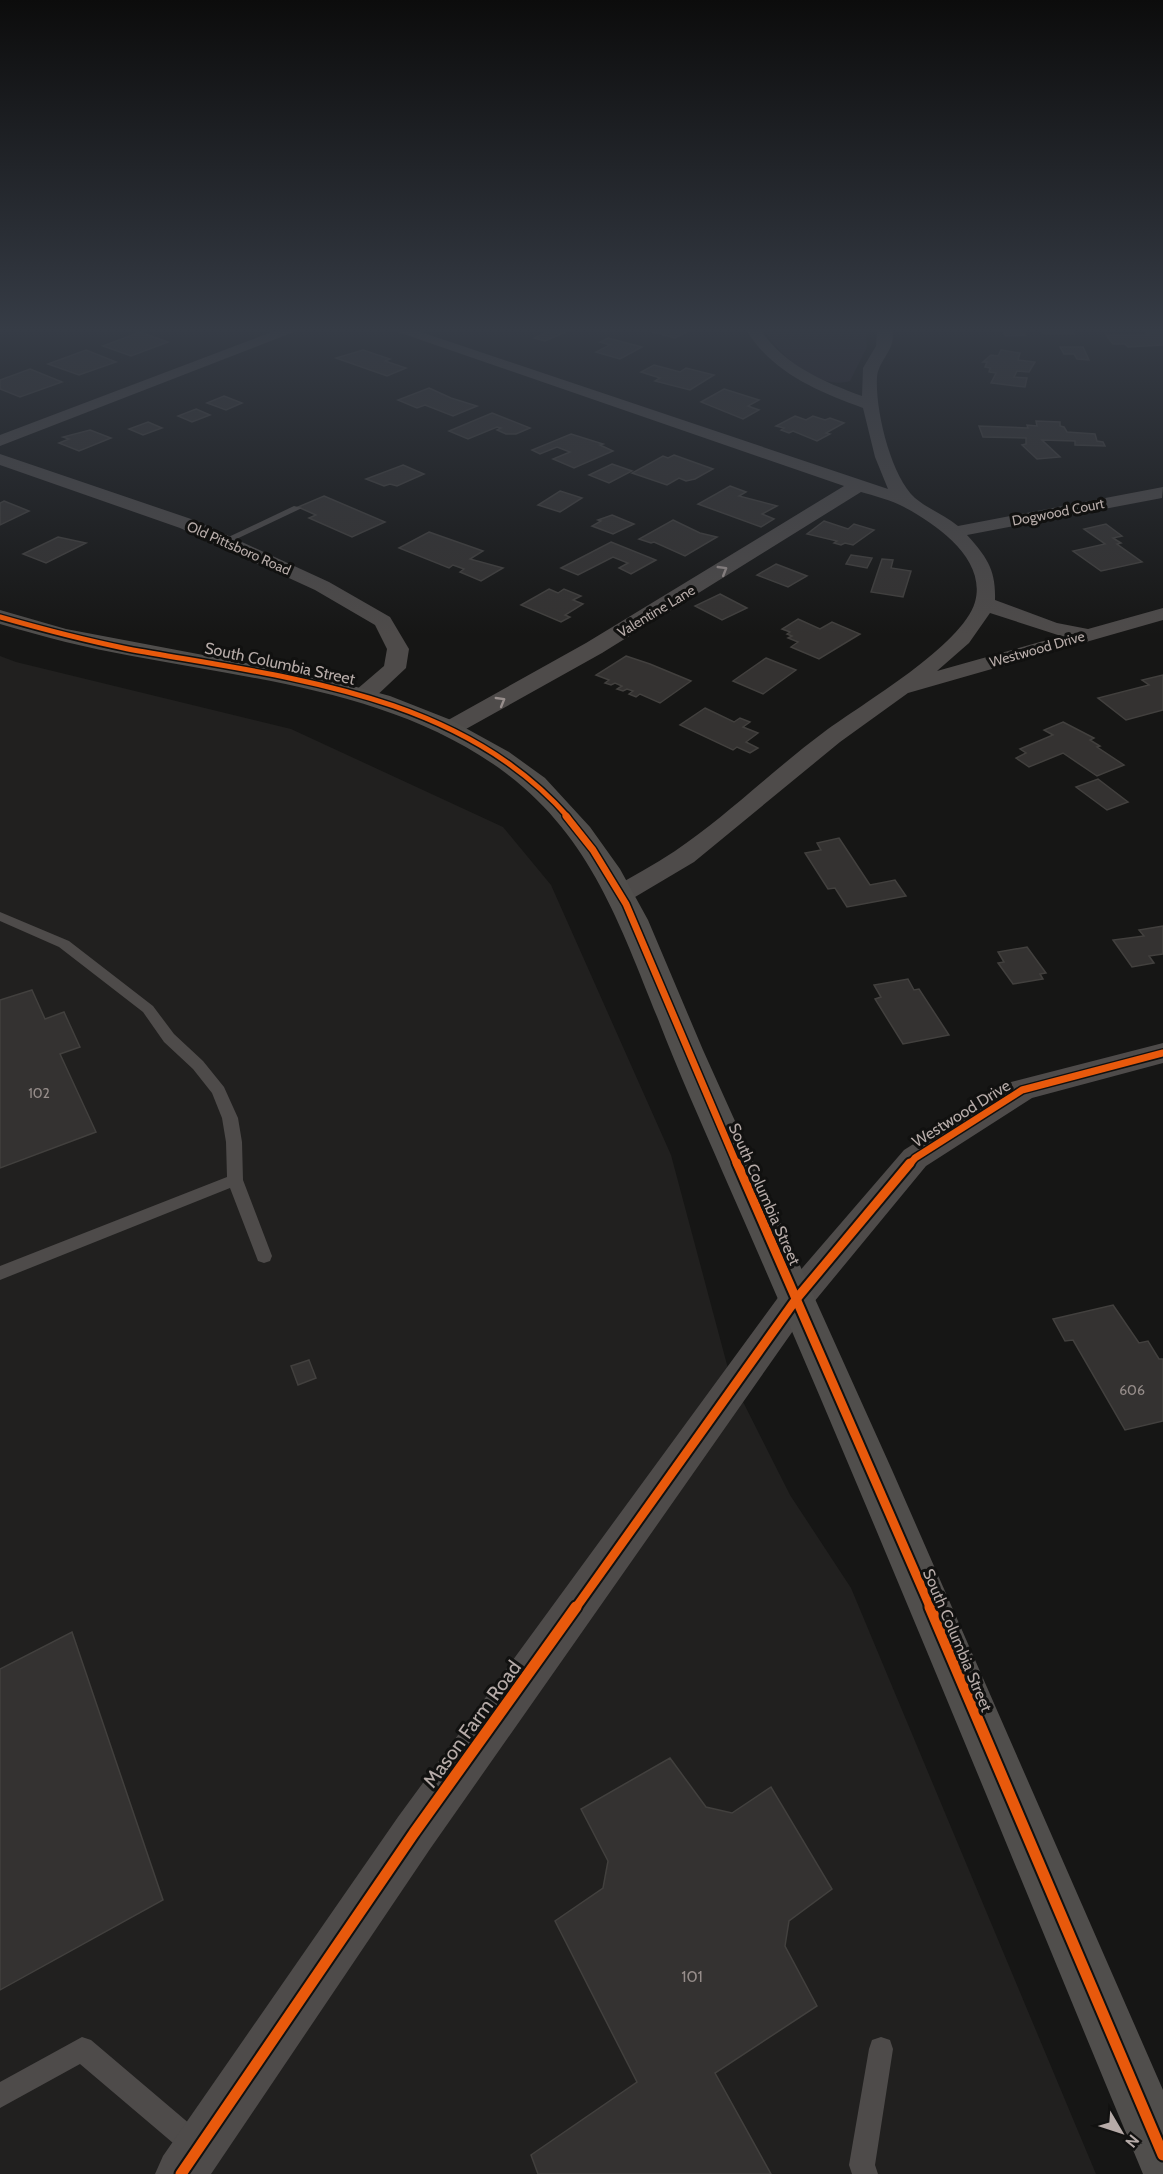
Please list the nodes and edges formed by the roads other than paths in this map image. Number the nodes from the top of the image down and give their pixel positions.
1 (25, 431) edge
2 (700, 431) edge
3 (878, 431) edge
4 (0, 441) edge
5 (0, 459) edge
6 (859, 485) junction
7 (1162, 492) edge
8 (909, 502) junction
9 (297, 508) dead end
10 (955, 532) junction
11 (225, 541) junction
12 (986, 604) junction
13 (1163, 614) edge
14 (0, 617) edge
15 (1087, 635) junction
16 (900, 688) junction
17 (364, 695) junction
18 (449, 729) junction
19 (621, 894) junction
20 (0, 916) edge
21 (1163, 1053) edge
22 (235, 1180) junction
23 (264, 1256) dead end
24 (0, 1273) edge
25 (796, 1298) junction
26 (882, 2049) dead end
27 (0, 2096) edge
28 (1163, 2155) edge
29 (190, 2161) edge
30 (865, 2174) edge

1 - 4 street
2 - 6 street
3 - 8 street
5 - 11 street, Old Pittsboro Road
6 - 8 street
18 -> 6 street, Valentine Lane
7 - 10 street, Dogwood Court
8 - 10 street
9 - 11 lane
10 - 12 street
11 - 17 street, Old Pittsboro Road
12 - 15 street
12 - 16 street
13 - 15 street, Westwood Drive
14 - 17 main road, South Columbia Street
15 - 16 street, Westwood Drive
16 - 19 street, Westwood Drive
17 - 18 main road, South Columbia Street
18 - 19 main road, South Columbia Street
19 - 25 main road, South Columbia Street
20 - 22 lane
21 - 25 street, Westwood Drive
22 - 23 lane
22 - 24 lane
25 - 28 main road, South Columbia Street
25 - 29 street, Mason Farm Road
26 - 30 lane
27 - 29 lane

